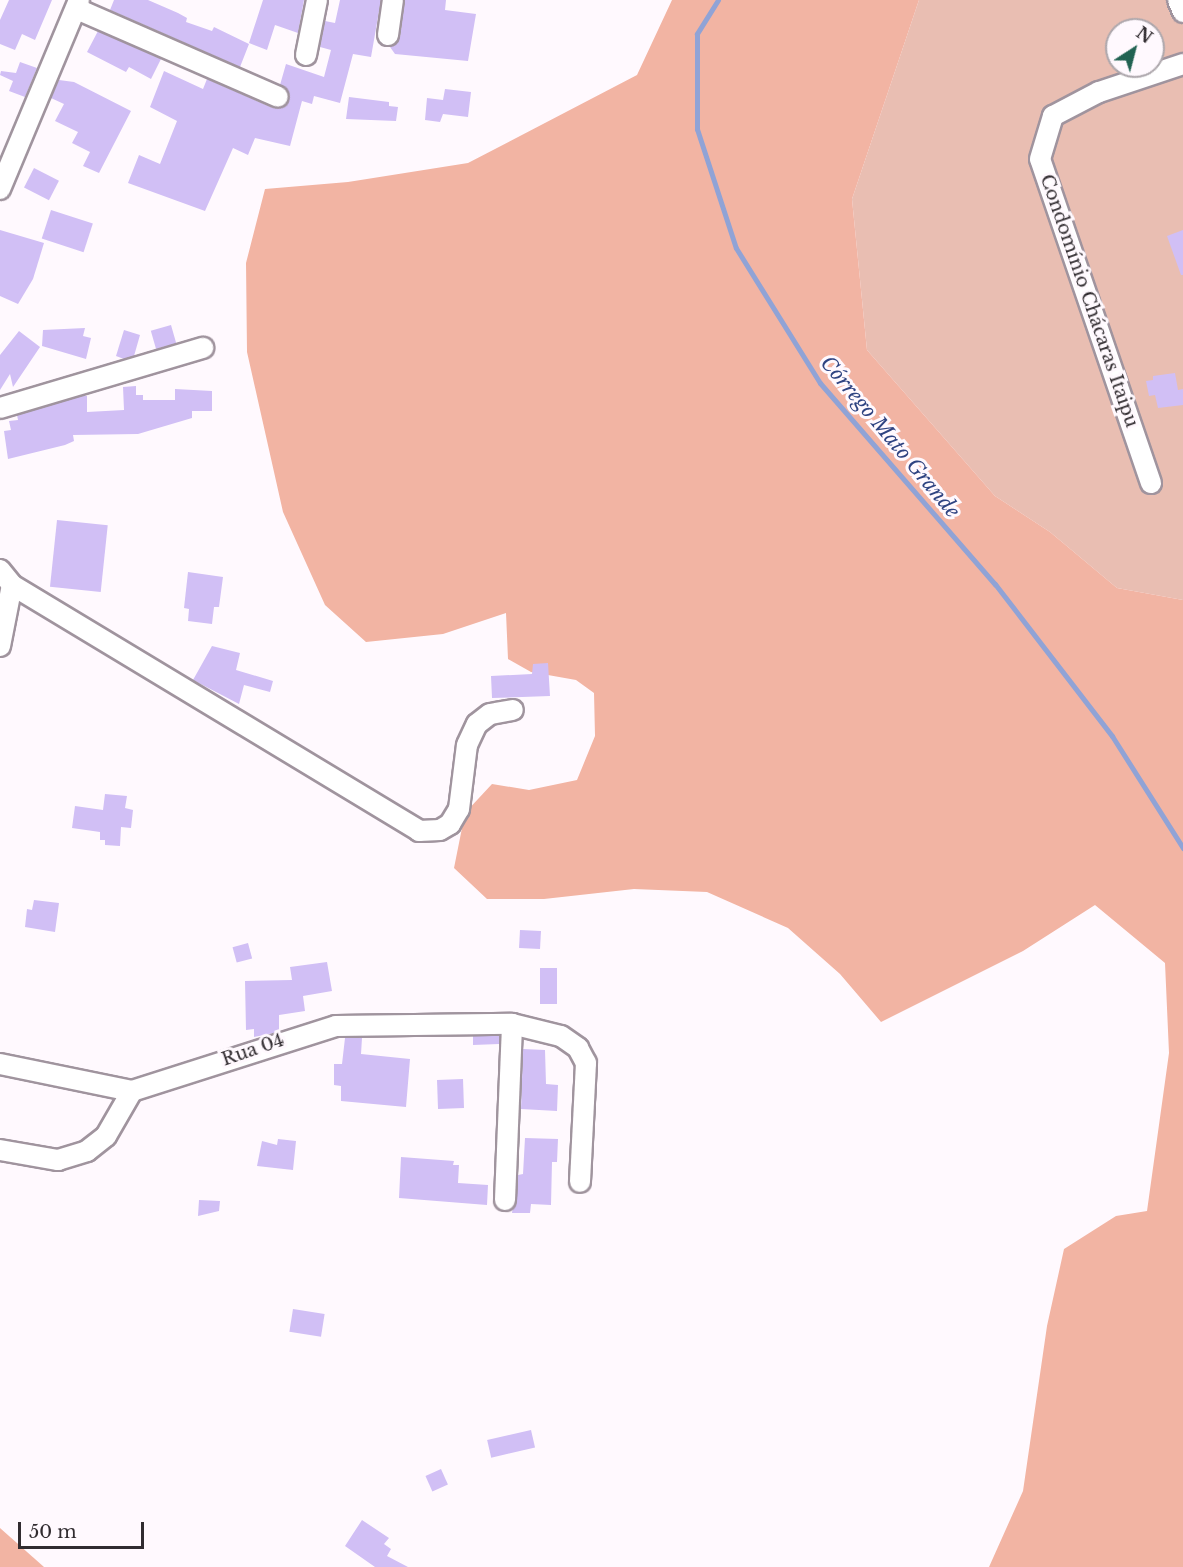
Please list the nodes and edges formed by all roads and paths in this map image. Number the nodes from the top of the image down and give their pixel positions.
1 (317, 0) edge
2 (393, 0) edge
3 (1178, 0) edge
4 (78, 5) edge
5 (1183, 12) edge
6 (388, 35) dead end
7 (306, 55) dead end
8 (1183, 64) edge
9 (278, 97) dead end
10 (0, 189) edge
11 (203, 348) dead end
12 (0, 408) edge
13 (1151, 483) dead end
14 (6, 578) edge
15 (0, 646) edge
16 (513, 710) dead end
17 (512, 1024) junction
18 (0, 1064) edge
19 (132, 1091) junction
20 (0, 1150) edge
21 (580, 1182) dead end
22 (505, 1200) dead end

1 - 7 street
2 - 6 street
3 - 5 street
4 - 9 street
4 - 10 street
8 - 13 street, Condomínio Chácaras Itaipu
11 - 12 street
14 - 15 street
14 - 16 street
17 - 19 street, Rua 04
17 - 21 street, Rua 04
17 - 22 street
18 - 19 street, Rua 04
19 - 20 street

